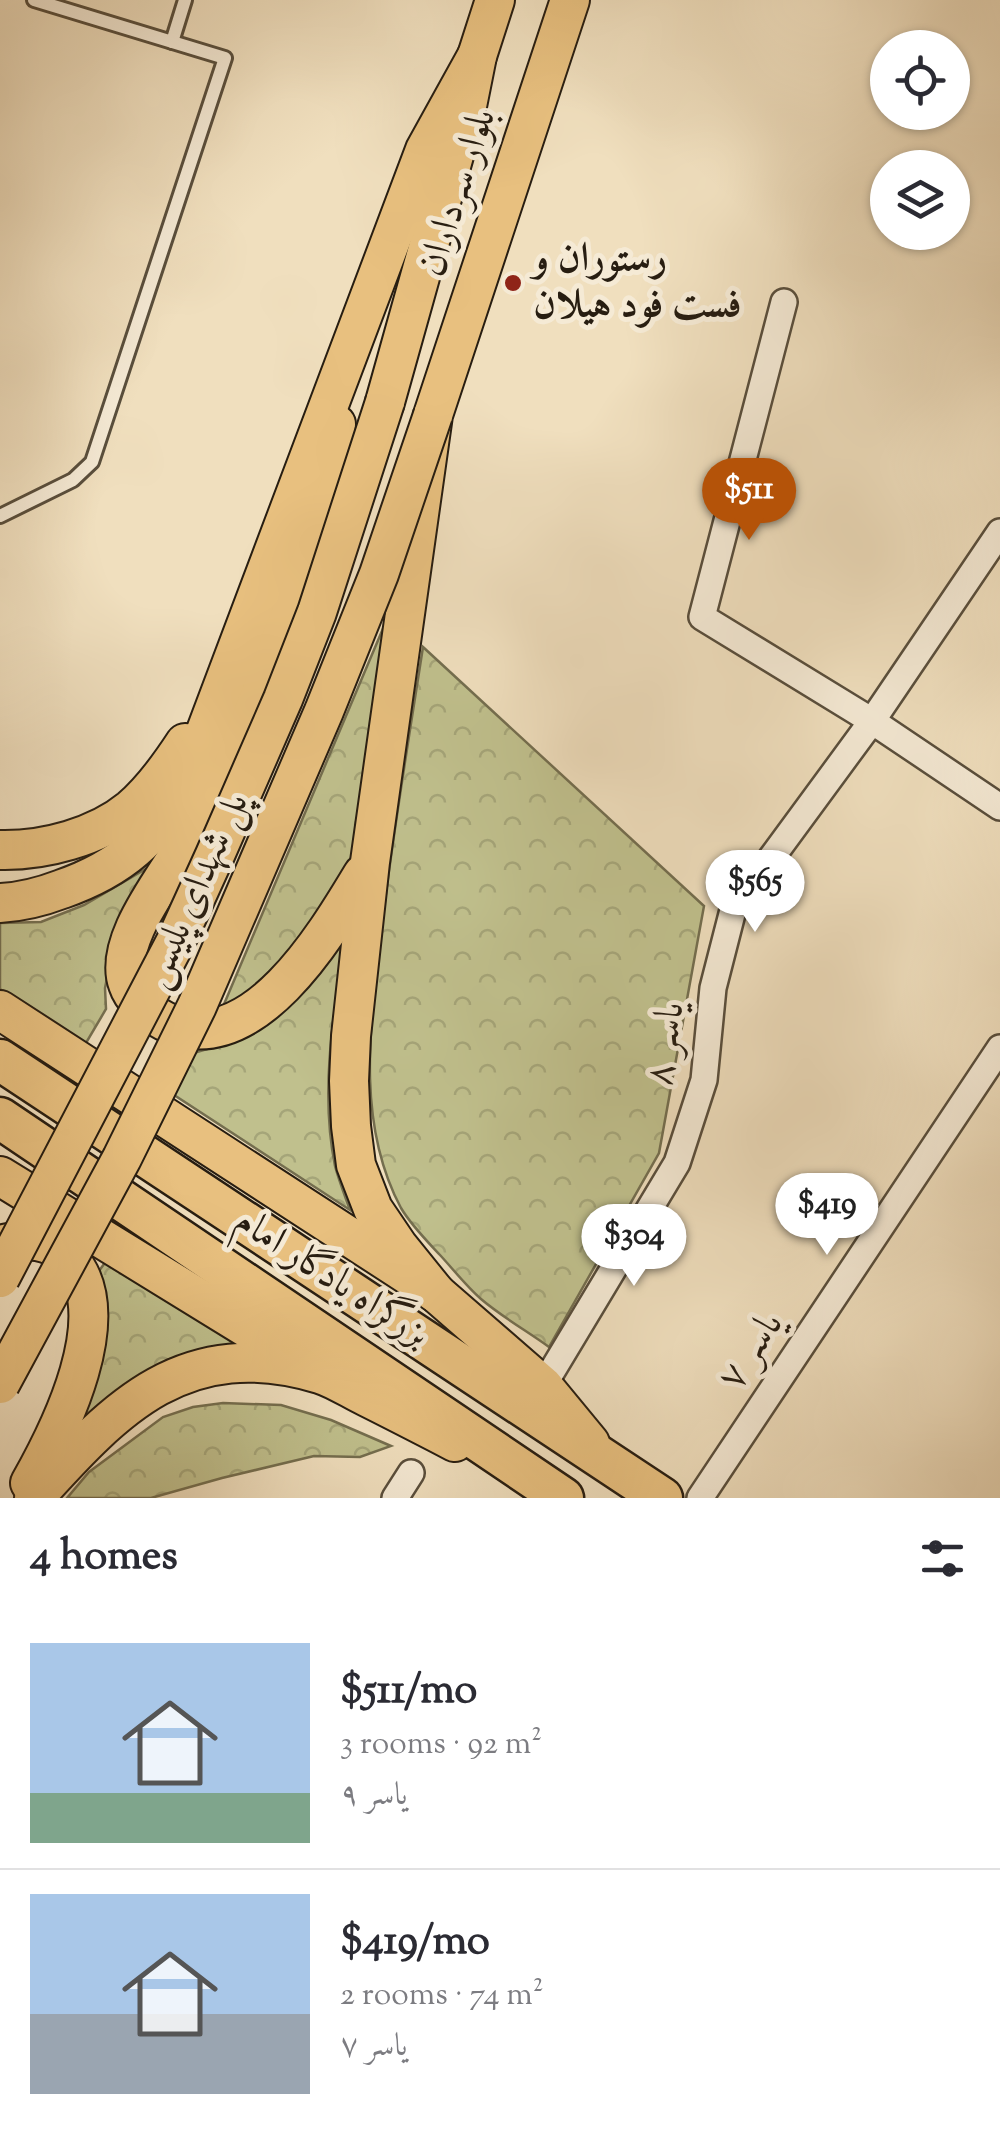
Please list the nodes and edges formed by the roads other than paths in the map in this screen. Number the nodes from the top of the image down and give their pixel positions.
1 (34, 0) edge
2 (186, 0) edge
3 (495, 0) edge
4 (570, 0) edge
5 (172, 42) junction
6 (477, 56) junction
7 (784, 302) dead end
8 (338, 376) junction
9 (385, 402) joint
10 (434, 415) junction
11 (0, 516) edge
12 (1000, 532) edge
13 (226, 682) junction
14 (872, 721) junction
15 (1000, 807) edge
16 (0, 850) edge
17 (370, 862) junction
18 (0, 904) edge
19 (0, 1010) edge
20 (1000, 1048) edge
21 (0, 1060) edge
22 (0, 1118) edge
23 (0, 1176) edge
24 (0, 1245) edge
25 (0, 1278) edge
26 (436, 1292) junction
27 (323, 1374) junction
28 (0, 1384) edge
29 (543, 1386) junction
30 (601, 1457) junction
31 (411, 1473) dead end
32 (528, 1474) junction
33 (21, 1498) edge
34 (34, 1498) edge
35 (395, 1498) edge
36 (563, 1498) edge
37 (662, 1498) edge
38 (700, 1498) edge

1 - 5 lane
2 - 5 lane
3 - 6 main road, بلوار سرداران
4 - 10 main road, بلوار سرداران
5 - 11 lane
6 - 8 main road
6 - 9 main road, بلوار سرداران
7 - 14 street
8 - 13 main road
8 - 17 main road
9 - 25 main road, پل شهدای پلیس, bridge
10 - 17 main road
10 - 28 main road, پل شهدای پلیس, bridge
12 - 14 street, یاسر ۸
13 - 16 main road
13 - 18 main road
14 - 15 street
14 - 29 street, یاسر ۸
17 - 26 main road
19 - 26 main road
20 - 38 street, یاسر ۷
21 - 30 highway, بزرگراه یادگار امام
22 - 32 highway, بزرگراه یادگار امام
23 - 27 main road
24 - 33 main road
26 - 29 main road
27 - 32 main road
27 - 34 main road
29 - 30 main road
30 - 37 highway, بزرگراه یادگار امام
31 - 35 street
32 - 36 highway, بزرگراه یادگار امام

